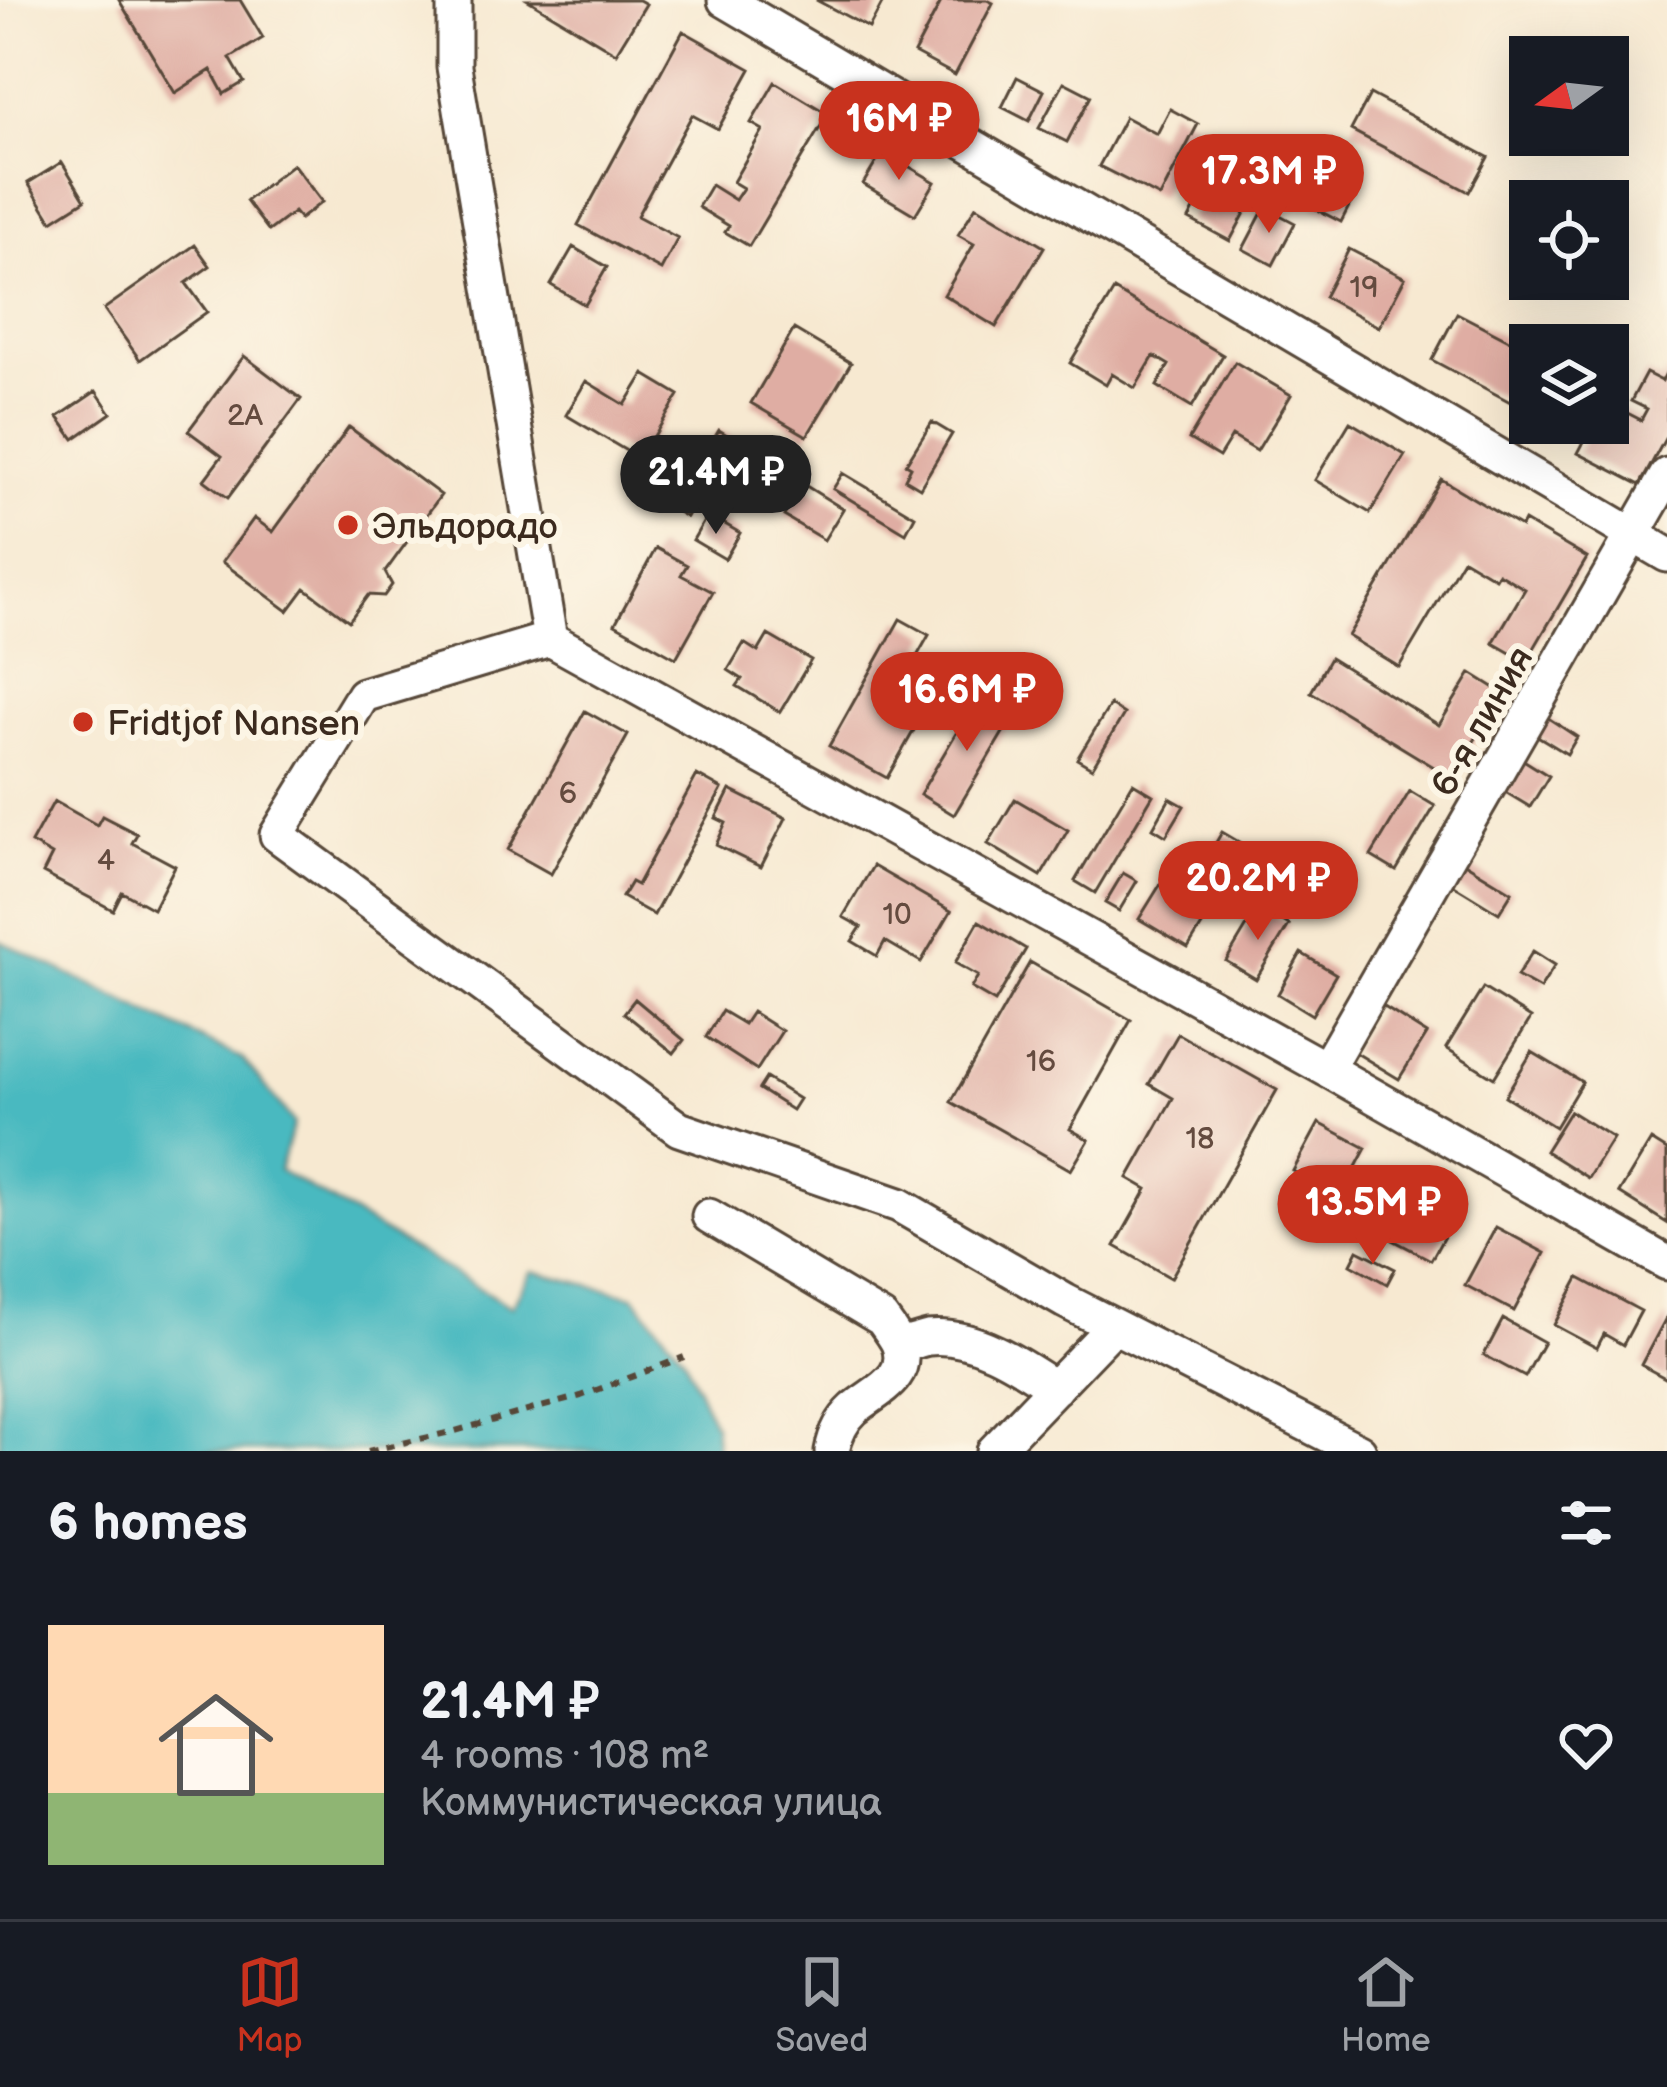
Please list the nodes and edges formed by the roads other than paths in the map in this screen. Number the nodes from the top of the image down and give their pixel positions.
1 (454, 0) edge
2 (725, 0) edge
3 (1667, 476) edge
4 (1633, 536) junction
5 (1667, 555) edge
6 (550, 638) junction
7 (1326, 1069) junction
8 (709, 1216) dead end
9 (1667, 1263) edge
10 (1114, 1326) junction
11 (900, 1346) junction
12 (1055, 1388) junction
13 (832, 1451) edge
14 (994, 1451) edge
15 (1359, 1451) edge

1 - 6 street
2 - 4 street
3 - 4 street, 6-я линия
4 - 5 street
4 - 7 street, 6-я линия
6 - 7 street
6 - 10 street
7 - 9 street
8 - 11 street
10 - 12 street
10 - 15 street
11 - 12 street
11 - 13 street
12 - 14 street

